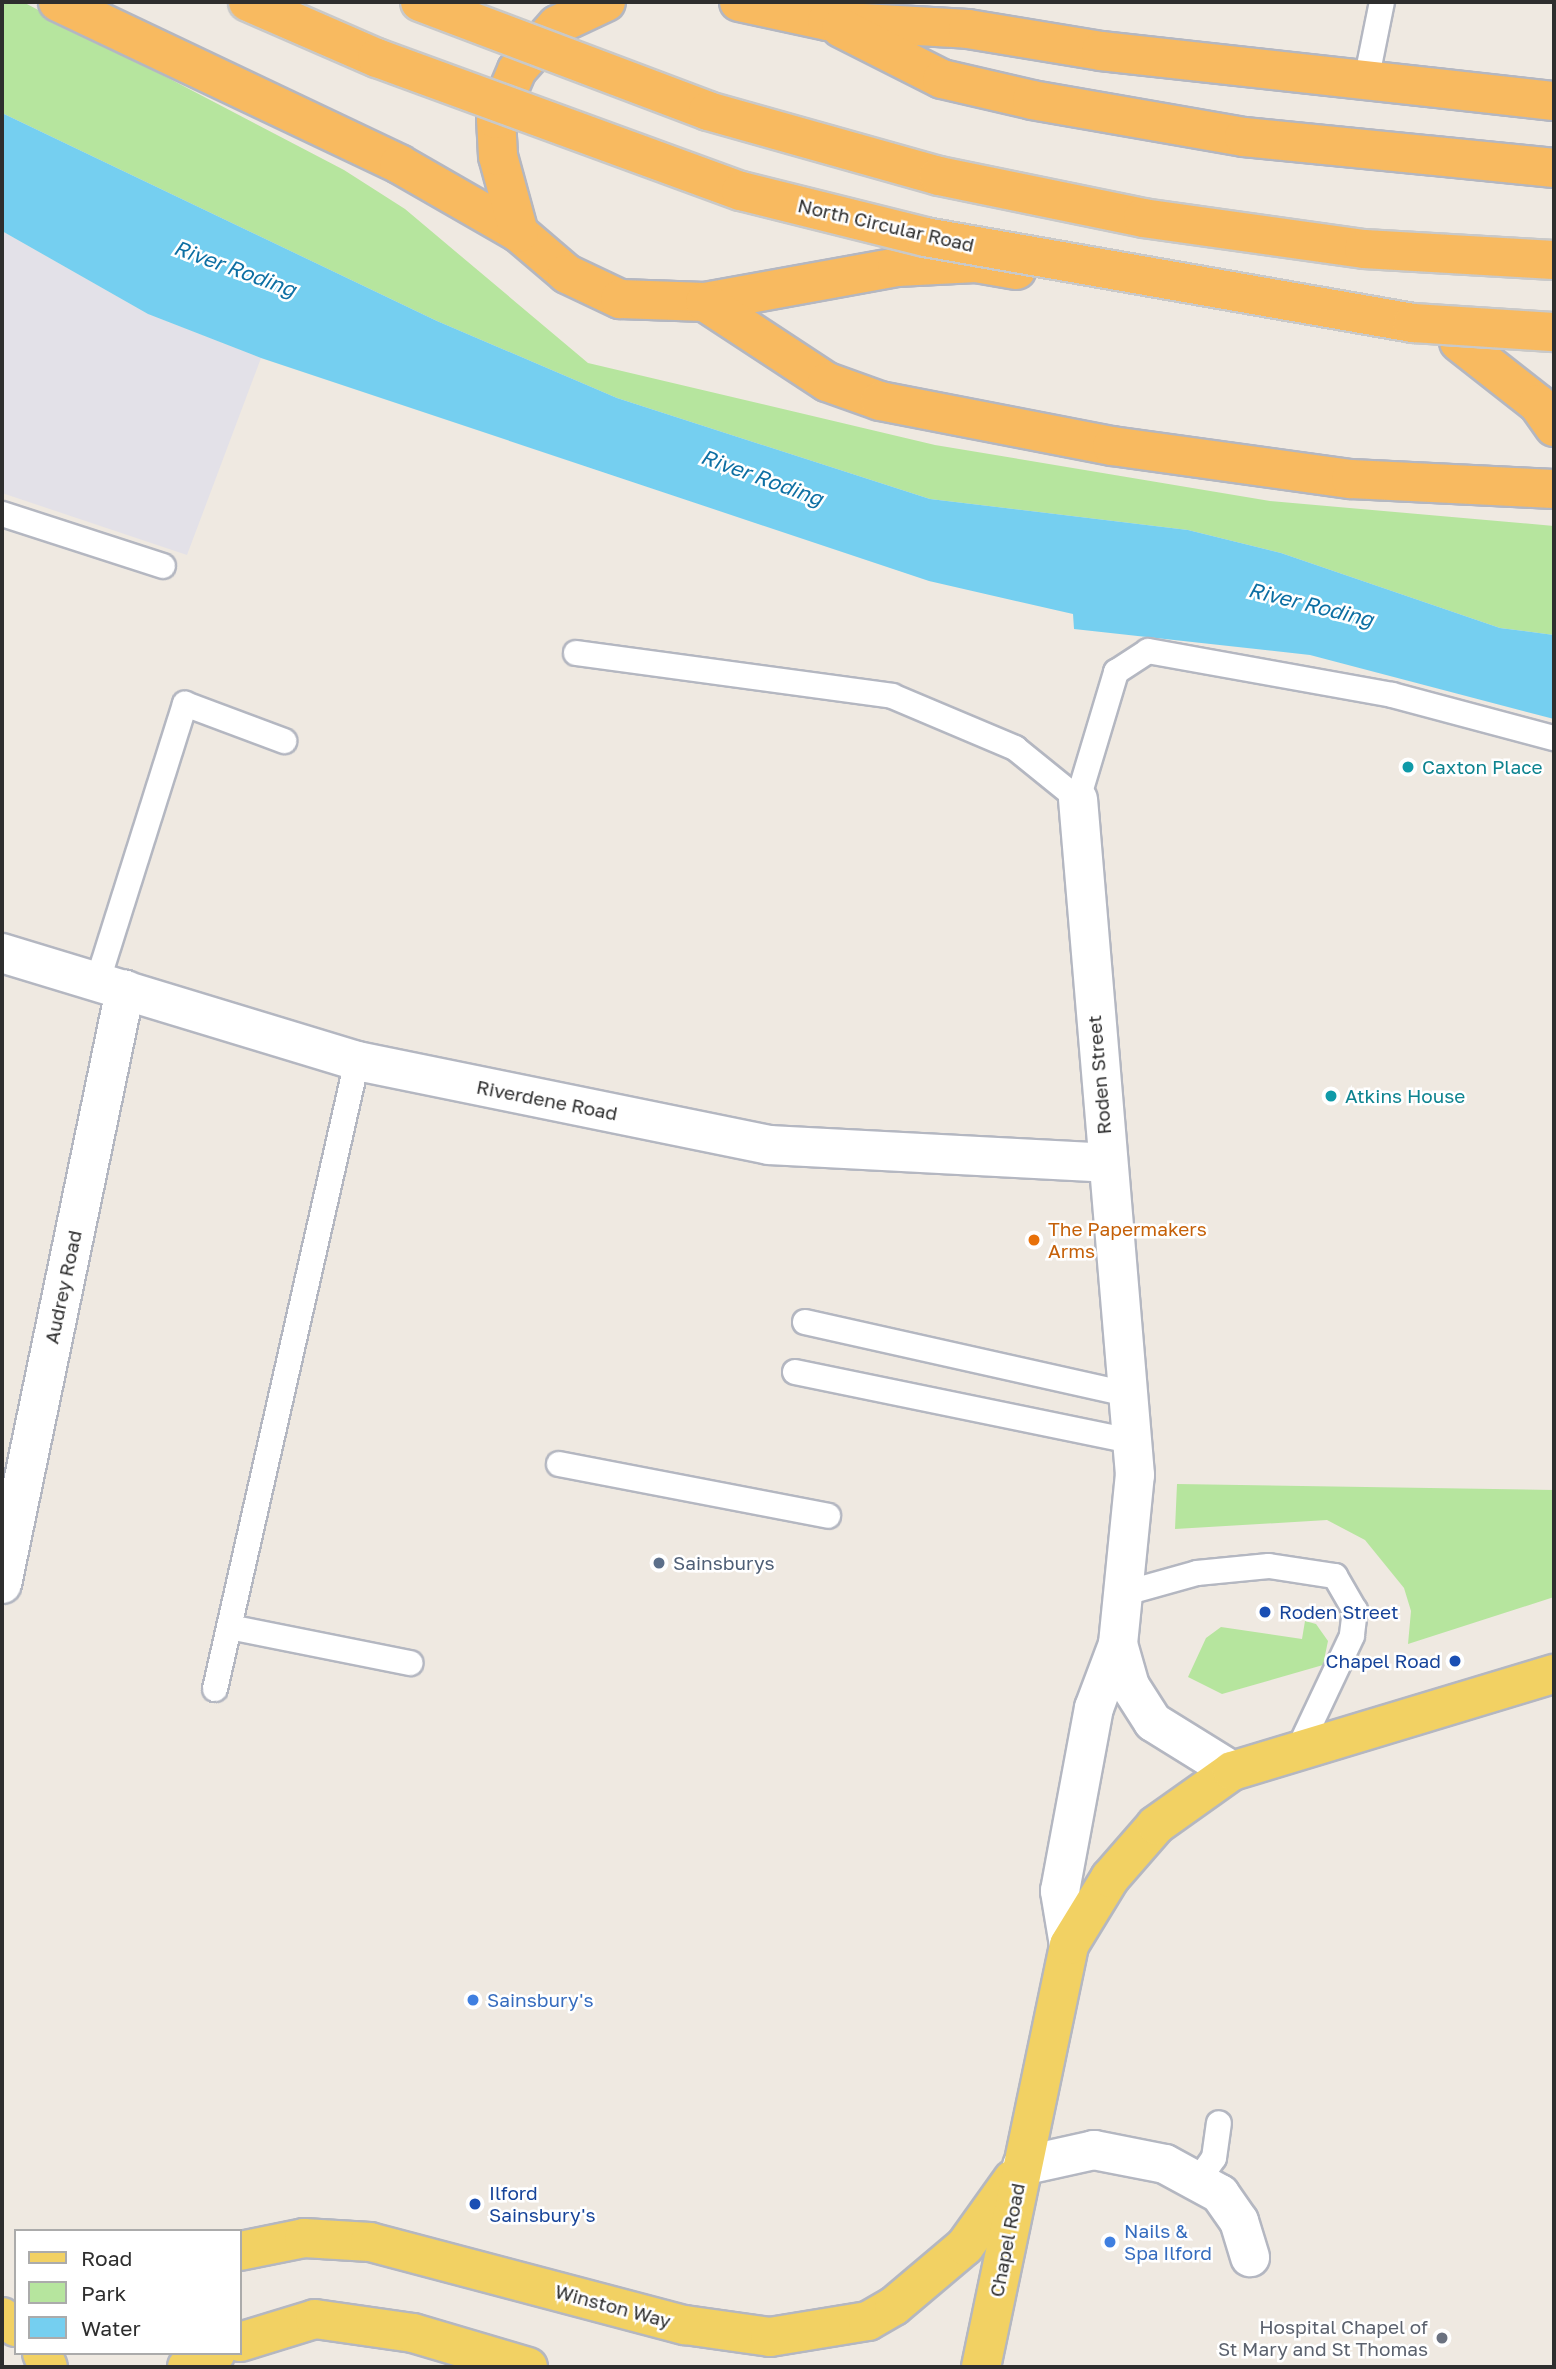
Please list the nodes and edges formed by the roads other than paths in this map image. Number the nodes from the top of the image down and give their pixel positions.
1 (58, 2) edge
2 (248, 2) edge
3 (420, 2) edge
4 (606, 2) edge
5 (739, 2) edge
6 (1382, 2) edge
7 (827, 21) junction
8 (1367, 81) junction
9 (1554, 101) edge
10 (1554, 168) edge
11 (519, 233) junction
12 (1554, 260) edge
13 (705, 302) junction
14 (1554, 332) edge
15 (1459, 342) junction
16 (1554, 349) edge
17 (1554, 426) edge
18 (1554, 489) edge
19 (2, 514) edge
20 (163, 566) dead end
21 (576, 653) dead end
22 (1554, 738) edge
23 (284, 741) dead end
24 (1078, 800) junction
25 (2, 953) edge
26 (111, 987) junction
27 (357, 1061) junction
28 (1107, 1163) junction
29 (805, 1322) dead end
30 (795, 1373) dead end
31 (1128, 1394) junction
32 (1132, 1441) junction
33 (559, 1464) dead end
34 (828, 1516) dead end
35 (2, 1584) edge
36 (1122, 1594) junction
37 (230, 1627) junction
38 (1118, 1644) junction
39 (410, 1663) dead end
40 (1554, 1675) edge
41 (215, 1689) dead end
42 (1298, 1750) junction
43 (1232, 1771) junction
44 (1069, 1945) junction
45 (1219, 2123) dead end
46 (1022, 2166) junction
47 (1197, 2182) junction
48 (965, 2246) joint
49 (242, 2251) edge
50 (1250, 2257) dead end
51 (242, 2341) edge
52 (212, 2355) edge
53 (187, 2367) edge
54 (528, 2367) edge
55 (981, 2367) edge

1 - 11 highway
2 - 14 highway, North Circular Road, bridge
3 - 12 highway, bridge
4 - 11 highway
5 - 7 highway
6 - 8 lane
7 - 8 highway
7 - 10 highway
8 - 9 highway
11 - 13 highway
13 - 15 highway
13 - 18 highway
15 - 16 highway
15 - 17 highway
19 - 20 lane
21 - 24 lane
22 - 24 lane
23 - 26 lane
24 - 28 street, Roden Street
25 - 26 street, Riverdene Road
26 - 27 street, Riverdene Road
26 - 35 street, Audrey Road
27 - 28 street, Riverdene Road
27 - 37 lane
28 - 31 street, Roden Street
29 - 31 lane
30 - 32 lane
31 - 32 street, Roden Street
32 - 36 street, Roden Street
33 - 34 lane
36 - 38 street, Roden Street
36 - 42 lane
37 - 39 lane
37 - 41 lane
38 - 43 street, Roden Street
38 - 44 street, Roden Street
40 - 42 main road
42 - 43 main road
43 - 44 main road
44 - 46 main road
45 - 47 lane
46 - 47 street
46 - 48 main road, Chapel Road
46 - 55 main road, Chapel Road
47 - 50 street
48 - 49 main road, Winston Way
51 - 54 main road
52 - 53 main road

